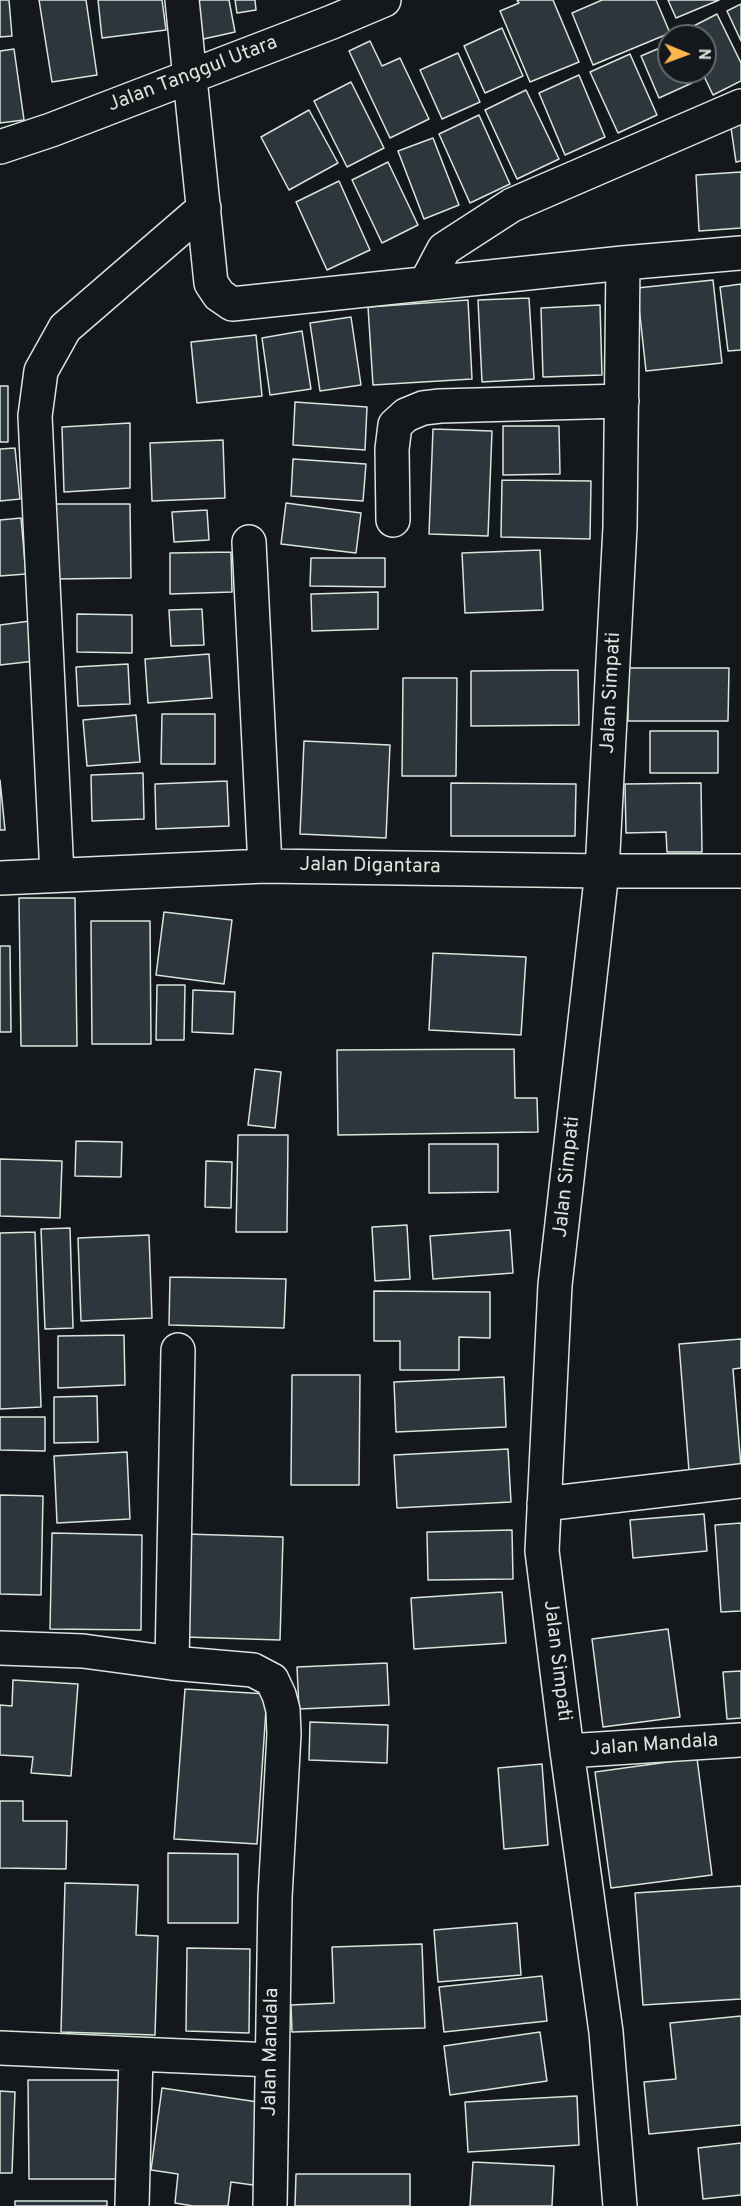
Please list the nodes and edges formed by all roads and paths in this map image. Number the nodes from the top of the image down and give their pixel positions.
1 (182, 0) edge
2 (384, 0) edge
3 (190, 76) junction
4 (741, 106) edge
5 (0, 147) edge
6 (204, 208) junction
7 (741, 253) edge
8 (623, 263) junction
9 (426, 283) junction
10 (622, 401) junction
11 (393, 520) dead end
12 (249, 542) dead end
13 (265, 866) junction
14 (741, 870) edge
15 (602, 872) junction
16 (57, 875) junction
17 (0, 878) edge
18 (178, 1350) dead end
19 (741, 1481) edge
20 (544, 1504) junction
21 (0, 1648) edge
22 (172, 1663) junction
23 (741, 1740) edge
24 (567, 1751) junction
25 (0, 2048) edge
26 (136, 2055) junction
27 (272, 2060) junction
28 (132, 2206) edge
29 (270, 2206) edge
30 (620, 2206) edge

1 - 3 street
2 - 3 street, Jalan Tanggul Utara
3 - 5 street, Jalan Tanggul Utara
3 - 6 street
4 - 9 street
6 - 9 street
6 - 16 street
7 - 8 street
8 - 9 street
8 - 10 street, Jalan Simpati
10 - 11 street
10 - 15 street, Jalan Simpati
12 - 13 street
13 - 15 street, Jalan Digantara
13 - 16 street, Jalan Digantara
14 - 15 street, Jalan Digantara
15 - 20 street, Jalan Simpati
16 - 17 street, Jalan Digantara
18 - 22 street
19 - 20 street
20 - 24 street, Jalan Simpati
21 - 22 street, Jalan Mandala
22 - 27 street, Jalan Mandala
23 - 24 street, Jalan Mandala
24 - 30 street, Jalan Simpati
25 - 26 street
26 - 27 street
26 - 28 street
27 - 29 street, Jalan Mandala

